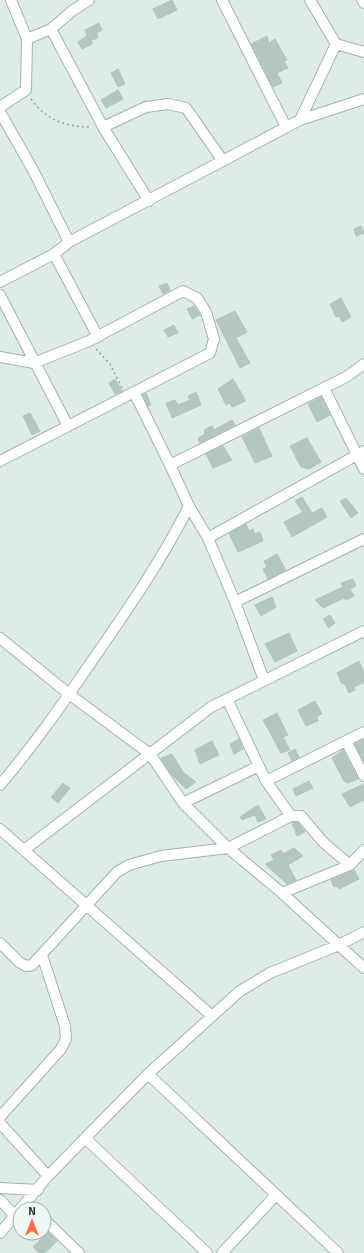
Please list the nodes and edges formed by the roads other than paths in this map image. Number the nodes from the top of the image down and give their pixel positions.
1 (11, 0) edge
2 (89, 0) edge
3 (222, 0) edge
4 (310, 0) edge
5 (362, 0) edge
6 (364, 3) edge
7 (52, 29) junction
8 (27, 39) junction
9 (336, 44) junction
10 (364, 52) edge
11 (364, 99) edge
12 (0, 107) edge
13 (0, 112) edge
14 (300, 120) junction
15 (103, 126) junction
16 (286, 127) junction
17 (223, 161) junction
18 (149, 201) junction
19 (69, 242) junction
20 (54, 254) junction
21 (0, 282) edge
22 (0, 295) edge
23 (93, 339) junction
24 (0, 357) edge
25 (34, 363) junction
26 (364, 364) edge
27 (324, 388) junction
28 (130, 394) junction
29 (68, 426) junction
30 (361, 453) edge
31 (0, 461) edge
32 (170, 465) junction
33 (364, 469) edge
34 (189, 506) junction
35 (208, 538) junction
36 (364, 539) edge
37 (235, 602) junction
38 (364, 631) edge
39 (0, 638) edge
40 (264, 680) junction
41 (69, 694) junction
42 (228, 699) junction
43 (364, 732) edge
44 (346, 741) junction
45 (150, 754) junction
46 (259, 766) junction
47 (364, 776) edge
48 (266, 781) junction
49 (0, 785) edge
50 (183, 803) junction
51 (291, 816) junction
52 (0, 829) edge
53 (228, 848) junction
54 (24, 850) junction
55 (364, 850) edge
56 (350, 865) junction
57 (282, 893) junction
58 (87, 905) junction
59 (364, 932) edge
60 (0, 943) edge
61 (340, 945) junction
62 (42, 955) junction
63 (364, 968) edge
64 (212, 1016) junction
65 (148, 1074) junction
66 (0, 1117) edge
67 (0, 1123) edge
68 (86, 1139) junction
69 (48, 1176) junction
70 (0, 1188) edge
71 (38, 1190) junction
72 (276, 1194) junction
73 (0, 1200) edge
74 (32, 1201) edge
75 (12, 1213) edge
76 (12, 1218) edge
77 (52, 1227) edge
78 (0, 1233) edge
79 (79, 1253) edge
80 (207, 1253) edge
81 (222, 1253) edge
82 (338, 1253) edge

1 - 8 street
2 - 7 street
3 - 16 street
4 - 9 street
5 - 6 street
7 - 8 street
7 - 15 street
8 - 12 street
9 - 10 street
9 - 14 street
11 - 14 street
13 - 19 street
14 - 16 street
15 - 17 street
15 - 18 street
16 - 17 street
17 - 18 street
18 - 19 street
19 - 20 street
20 - 21 street
20 - 23 street
22 - 25 street
23 - 25 street
23 - 28 street
24 - 25 street
25 - 29 street
26 - 27 street
27 - 30 street
27 - 32 street
28 - 29 street
28 - 32 street
29 - 31 street
30 - 33 street
30 - 35 street
32 - 34 street
34 - 35 street
34 - 41 street
35 - 37 street
36 - 37 street
37 - 40 street
38 - 40 street
39 - 41 street
40 - 42 street
41 - 45 street
41 - 49 street
42 - 45 street
42 - 46 street
43 - 44 street
44 - 47 street
44 - 48 street
45 - 50 street
45 - 54 street
46 - 48 street
46 - 50 street
48 - 51 street
50 - 53 street
51 - 53 street
51 - 56 street
52 - 54 street
53 - 57 street
53 - 58 street
54 - 58 street
55 - 56 street
56 - 57 street
57 - 61 street
58 - 62 street
58 - 64 street
59 - 61 street
60 - 62 street
61 - 63 street
61 - 64 street
62 - 66 street
64 - 65 street
65 - 68 street
65 - 72 street
67 - 69 street
68 - 69 street
68 - 80 street
69 - 71 street
70 - 71 street
71 - 74 street
72 - 81 street
72 - 82 street
73 - 75 street
76 - 78 street
77 - 79 street

